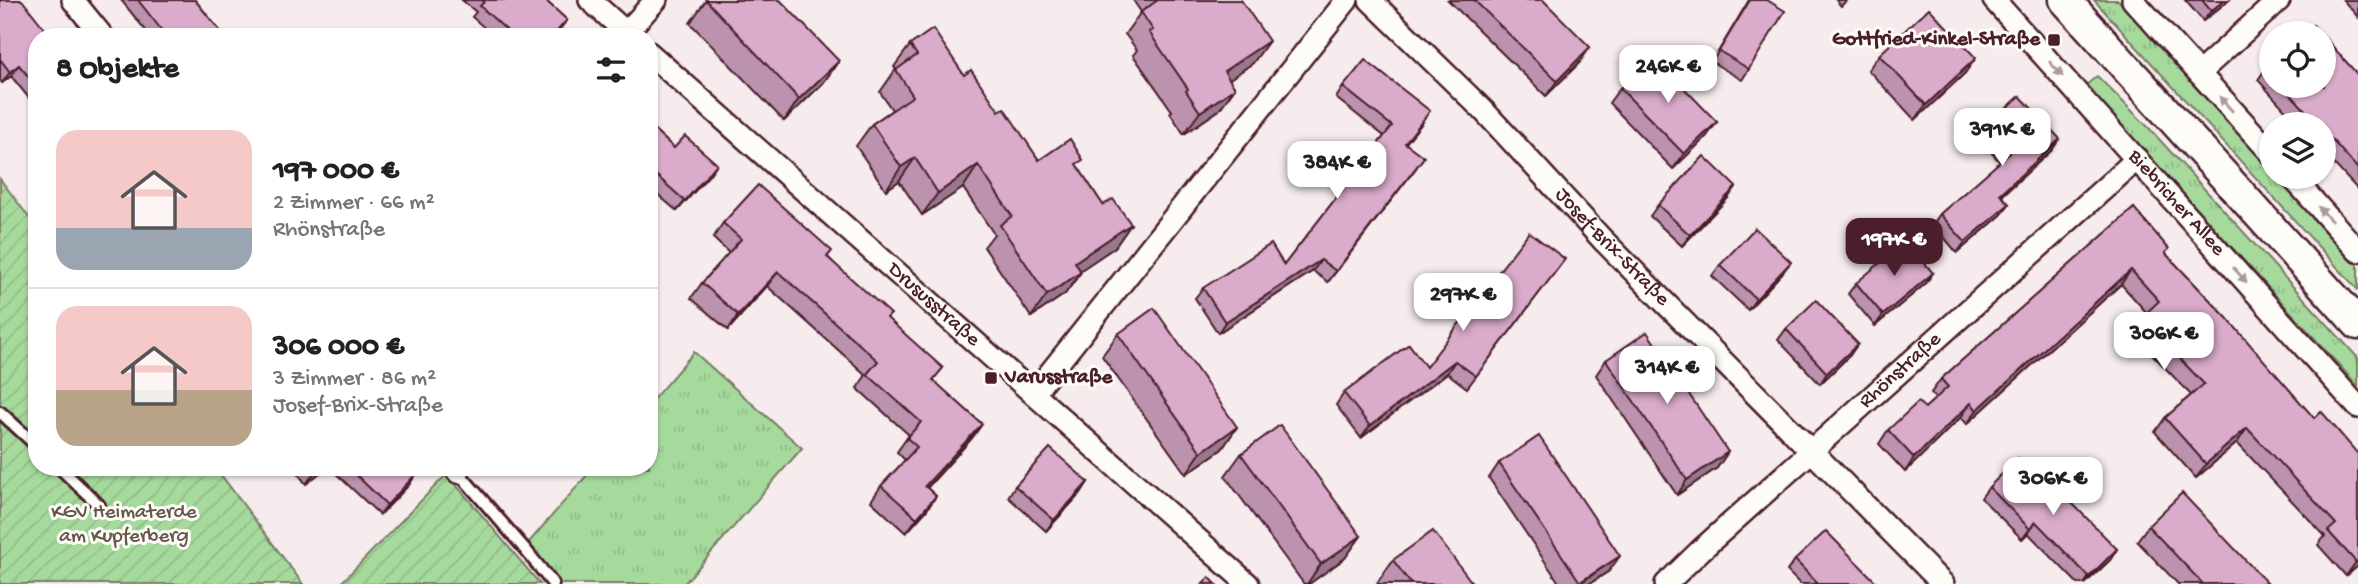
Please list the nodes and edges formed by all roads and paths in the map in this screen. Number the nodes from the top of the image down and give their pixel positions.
1 (73, 0) edge
2 (590, 0) edge
3 (656, 0) edge
4 (1347, 0) edge
5 (1370, 0) edge
6 (1994, 0) edge
7 (2065, 0) edge
8 (2133, 0) edge
9 (2279, 0) edge
10 (96, 28) edge
11 (619, 28) edge
12 (632, 28) edge
13 (658, 61) edge
14 (2199, 74) junction
15 (2259, 141) edge
16 (2137, 159) junction
17 (2302, 189) edge
18 (2358, 251) edge
19 (2358, 324) edge
20 (1034, 393) junction
21 (2358, 407) edge
22 (0, 412) edge
23 (28, 438) edge
24 (1811, 453) junction
25 (68, 476) edge
26 (462, 476) edge
27 (99, 505) dead end
28 (553, 584) edge
29 (1248, 584) edge
30 (1666, 584) edge
31 (1943, 584) edge

1 - 10 street
2 - 11 street
3 - 12 street
4 - 20 street
5 - 24 street, Josef-Brix-Straße
6 -> 16 street, Biebricher Allee
7 - 19 main road
8 - 14 street
9 - 14 street
13 - 20 street, Drususstraße
15 -> 14 street
16 -> 21 street, Biebricher Allee
16 - 24 street, Rhönstraße
18 -> 17 street
20 - 29 street, Drususstraße
22 - 23 lane
24 - 30 street, Rhönstraße
24 - 31 street, Josef-Brix-Straße
25 - 27 lane
26 - 28 lane

